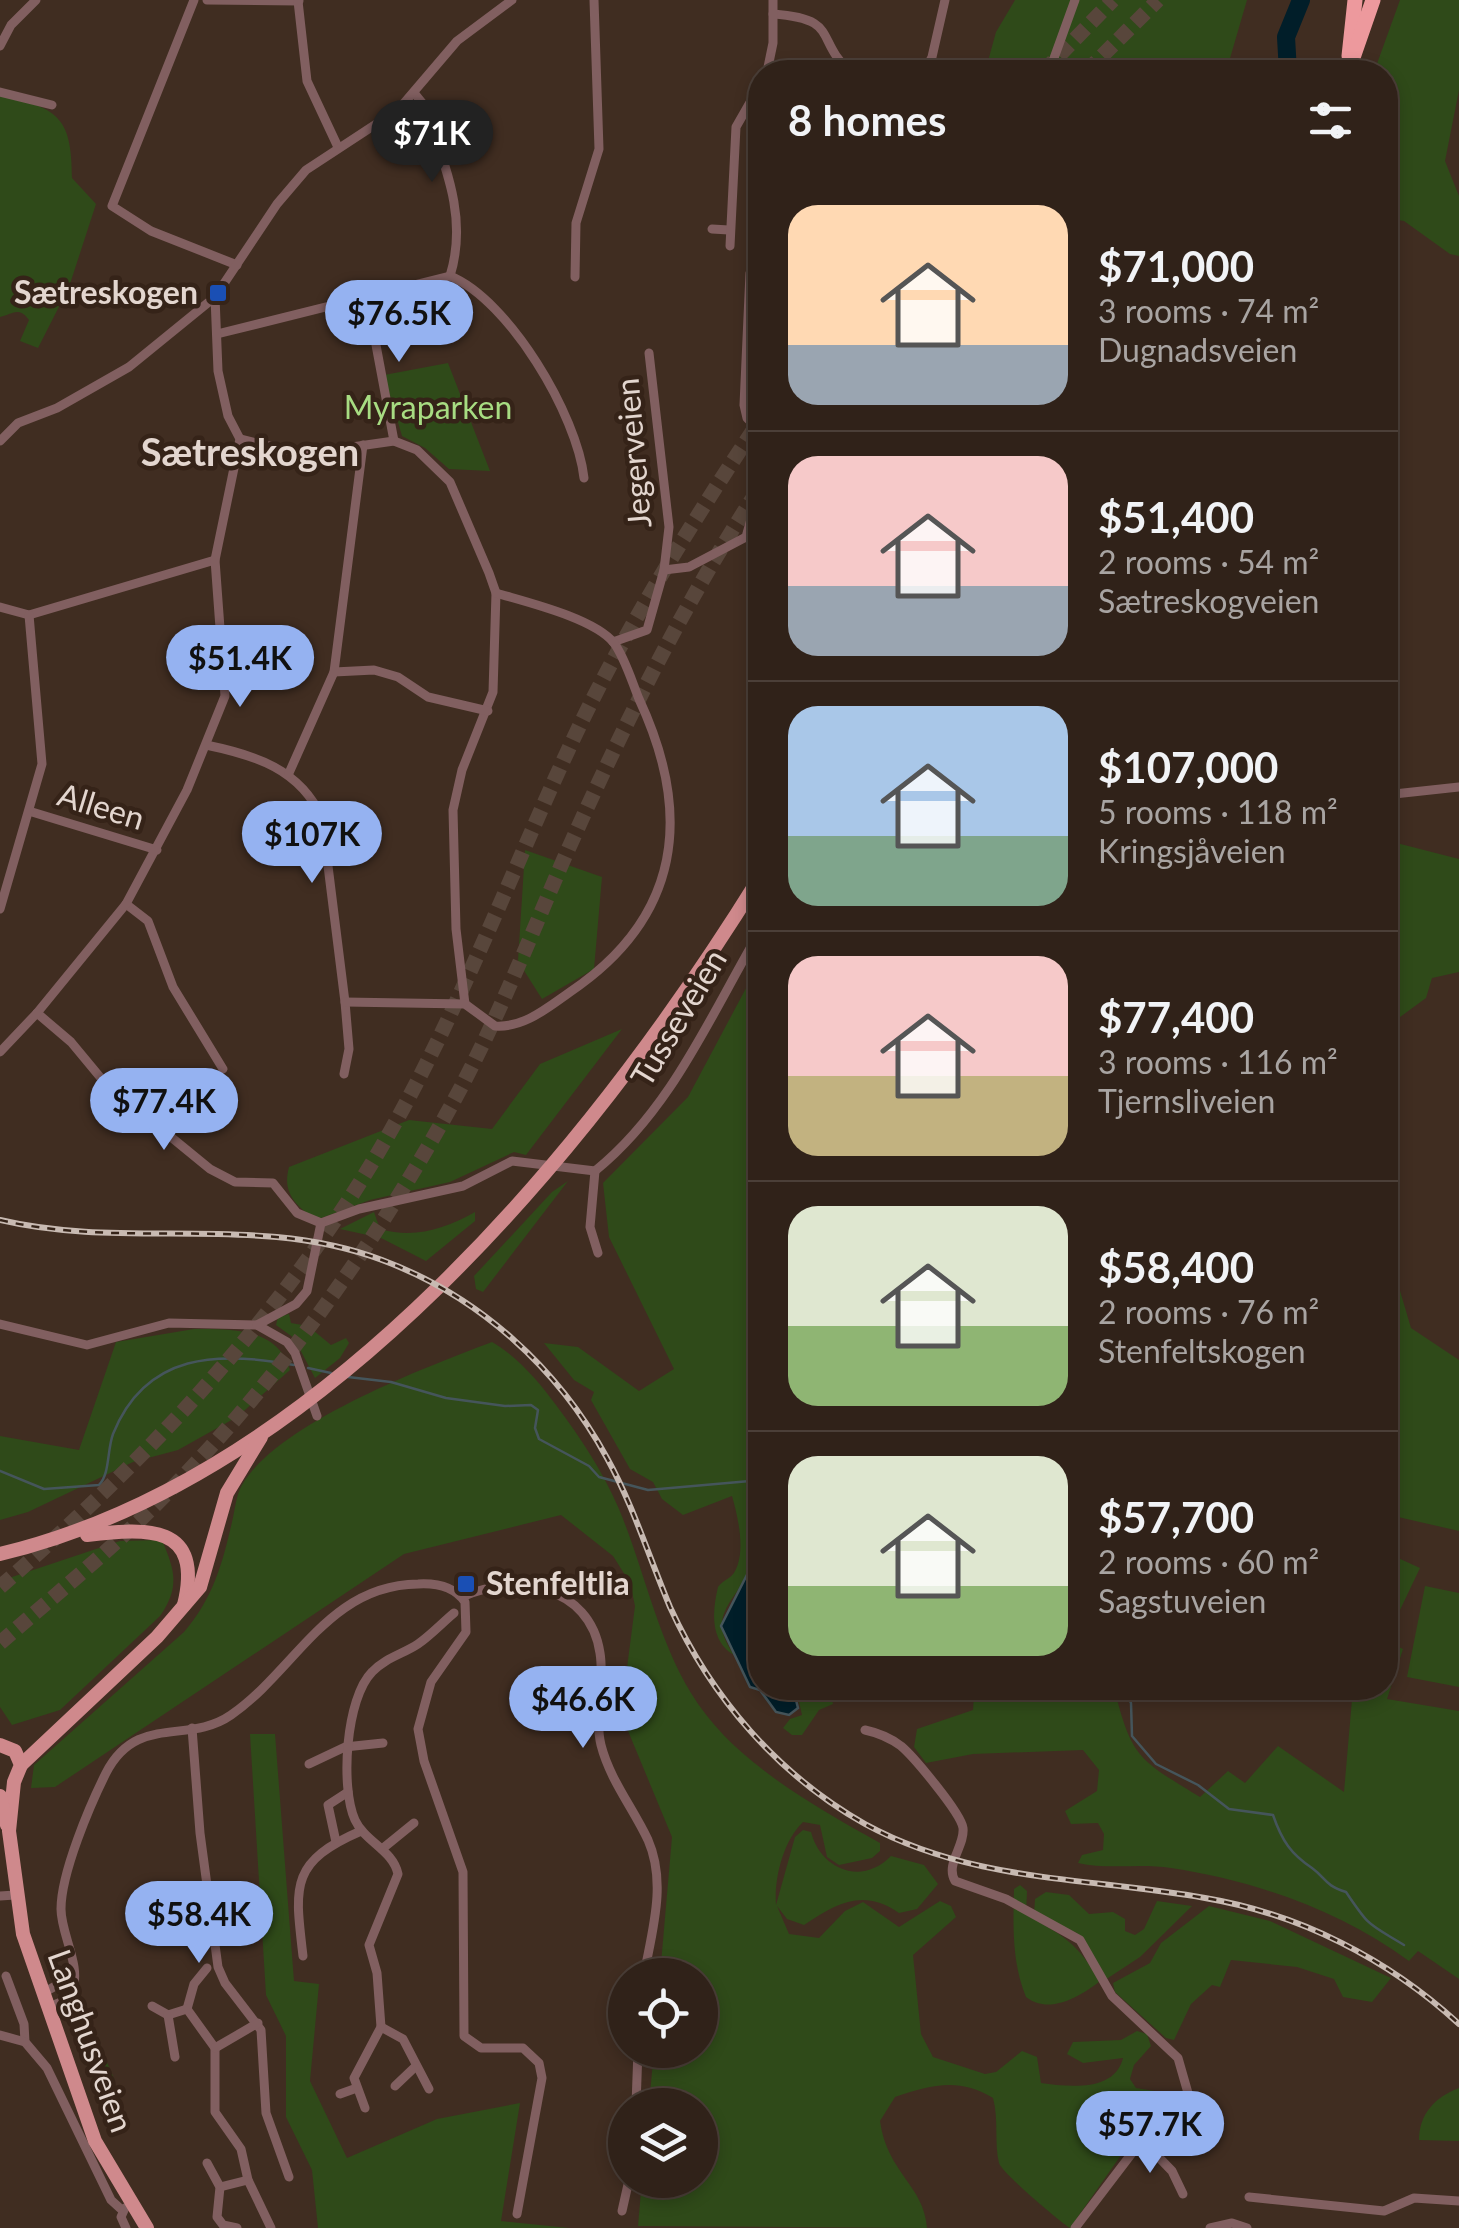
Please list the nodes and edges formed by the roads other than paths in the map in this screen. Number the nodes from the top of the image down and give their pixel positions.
1 (36, 0) edge
2 (194, 0) edge
3 (208, 0) edge
4 (512, 0) edge
5 (594, 0) edge
6 (773, 0) edge
7 (944, 0) edge
8 (1075, 0) edge
9 (1354, 0) edge
10 (1374, 0) edge
11 (299, 1) edge
12 (773, 14) junction
13 (0, 46) edge
14 (768, 60) edge
15 (842, 60) edge
16 (931, 60) edge
17 (1053, 60) edge
18 (1349, 60) edge
19 (1352, 60) edge
20 (0, 92) edge
21 (415, 94) junction
22 (52, 104) dead end
23 (748, 106) edge
24 (337, 145) junction
25 (712, 229) dead end
26 (730, 230) junction
27 (730, 246) dead end
28 (237, 265) junction
29 (450, 276) junction
30 (575, 277) dead end
31 (215, 297) junction
32 (367, 297) junction
33 (748, 317) edge
34 (217, 334) junction
35 (650, 352) dead end
36 (748, 419) edge
37 (240, 439) junction
38 (0, 441) edge
39 (394, 441) junction
40 (363, 446) junction
41 (584, 478) dead end
42 (748, 531) edge
43 (216, 560) junction
44 (664, 570) junction
45 (496, 593) junction
46 (0, 606) edge
47 (29, 615) junction
48 (613, 642) junction
49 (334, 672) junction
50 (488, 711) junction
51 (206, 745) junction
52 (289, 773) junction
53 (1459, 786) edge
54 (1398, 794) edge
55 (32, 812) junction
56 (156, 850) junction
57 (748, 895) edge
58 (126, 904) junction
59 (0, 908) edge
60 (748, 953) edge
61 (345, 1002) junction
62 (466, 1004) junction
63 (37, 1014) junction
64 (0, 1052) edge
65 (223, 1068) dead end
66 (344, 1074) dead end
67 (591, 1172) junction
68 (322, 1224) junction
69 (598, 1253) dead end
70 (0, 1324) edge
71 (257, 1325) junction
72 (317, 1416) dead end
73 (267, 1428) junction
74 (62, 1538) junction
75 (0, 1554) edge
76 (462, 1597) junction
77 (183, 1608) junction
78 (454, 1613) dead end
79 (192, 1728) junction
80 (865, 1730) dead end
81 (53, 1732) junction
82 (384, 1742) dead end
83 (6, 1746) edge
84 (345, 1747) junction
85 (309, 1764) dead end
86 (22, 1765) junction
87 (7, 1784) edge
88 (348, 1792) junction
89 (0, 1796) edge
90 (414, 1823) dead end
91 (10, 1831) junction
92 (361, 1832) junction
93 (336, 1842) junction
94 (382, 1849) junction
95 (7, 1896) edge
96 (303, 1956) dead end
97 (646, 1958) edge
98 (207, 1968) dead end
99 (6, 1976) dead end
100 (74, 1976) junction
101 (45, 2000) junction
102 (152, 2006) dead end
103 (187, 2009) junction
104 (168, 2016) junction
105 (258, 2024) junction
106 (381, 2027) junction
107 (0, 2035) edge
108 (24, 2042) junction
109 (215, 2048) junction
110 (175, 2057) dead end
111 (416, 2066) junction
112 (395, 2086) dead end
113 (354, 2089) junction
114 (428, 2090) dead end
115 (340, 2094) dead end
116 (365, 2108) dead end
117 (1142, 2140) junction
118 (208, 2163) dead end
119 (288, 2177) dead end
120 (248, 2180) junction
121 (220, 2187) junction
122 (1184, 2194) dead end
123 (1249, 2197) dead end
124 (625, 2198) edge
125 (1459, 2201) edge
126 (127, 2207) junction
127 (622, 2211) dead end
128 (517, 2214) dead end
129 (126, 2228) edge
130 (146, 2228) edge
131 (236, 2228) edge
132 (271, 2228) edge
133 (1076, 2228) edge
134 (1210, 2228) edge
135 (1246, 2228) edge

1 - 13 street
2 - 28 street
3 - 11 street
4 - 21 street
5 - 30 street
6 - 12 street
7 - 16 street
8 - 17 street
9 - 18 highway
10 - 19 highway
11 - 24 street
12 - 14 street
12 - 15 street
20 - 22 street
21 - 24 street
21 - 29 street
23 - 26 street
24 - 28 street
25 - 26 street
26 - 27 street
28 - 31 street
29 - 32 street
29 - 41 street
31 - 34 street
31 - 38 street
32 - 34 street
32 - 39 street
33 - 36 street
34 - 37 street
35 - 44 street, Jegerveien
37 - 40 street
37 - 43 street
39 - 40 street
39 - 45 street
40 - 49 street
42 - 44 street
43 - 47 street
43 - 51 street
44 - 48 street, Jegerveien
45 - 48 street
45 - 50 street
46 - 47 street
47 - 55 street
48 - 62 street
49 - 50 street
49 - 52 street
50 - 62 street
51 - 52 street
51 - 56 street
52 - 61 street
53 - 54 street
55 - 56 street, Alleen
55 - 59 street
56 - 58 street
57 - 73 main road
58 - 63 street
58 - 65 street
60 - 67 street, Tusseveien
61 - 62 street
61 - 66 street
63 - 64 street
63 - 68 street
67 - 68 street
67 - 69 street
68 - 71 street
70 - 71 street
71 - 72 street
73 - 74 main road
73 - 77 main road, Langhusveien
74 - 75 main road
74 - 77 main road
76 - 79 street
76 - 97 street
76 - 128 street
77 - 81 main road, Langhusveien
78 - 84 street
79 - 100 street
79 - 105 street
80 - 117 street
81 - 83 main road
81 - 86 main road, Langhusveien
82 - 84 street
83 - 86 main road
84 - 85 street
84 - 88 street
86 - 87 main road, Langhusveien
87 - 91 main road, Langhusveien
88 - 92 street
88 - 93 street
89 - 91 main road, Langhusveien
90 - 94 street
91 - 95 main road, Langhusveien
92 - 93 street
92 - 94 street
93 - 96 street
94 - 106 street
95 - 101 main road, Langhusveien
98 - 103 street
99 - 108 street, Langhusveien
100 - 101 street
100 - 101 street
101 - 126 main road, Langhusveien
102 - 104 street
103 - 104 street
103 - 109 street
104 - 110 street
105 - 109 street
105 - 119 street
106 - 111 street
106 - 113 street
107 - 108 street, Langhusveien
108 - 126 street, Langhusveien
109 - 120 street
111 - 112 street
111 - 114 street
113 - 115 street
113 - 116 street
117 - 122 street
117 - 133 street
118 - 121 street
120 - 121 street
120 - 132 street
121 - 131 street
123 - 125 street
124 - 127 street
126 - 129 street, Langhusveien
126 - 130 main road, Langhusveien
134 - 135 street

